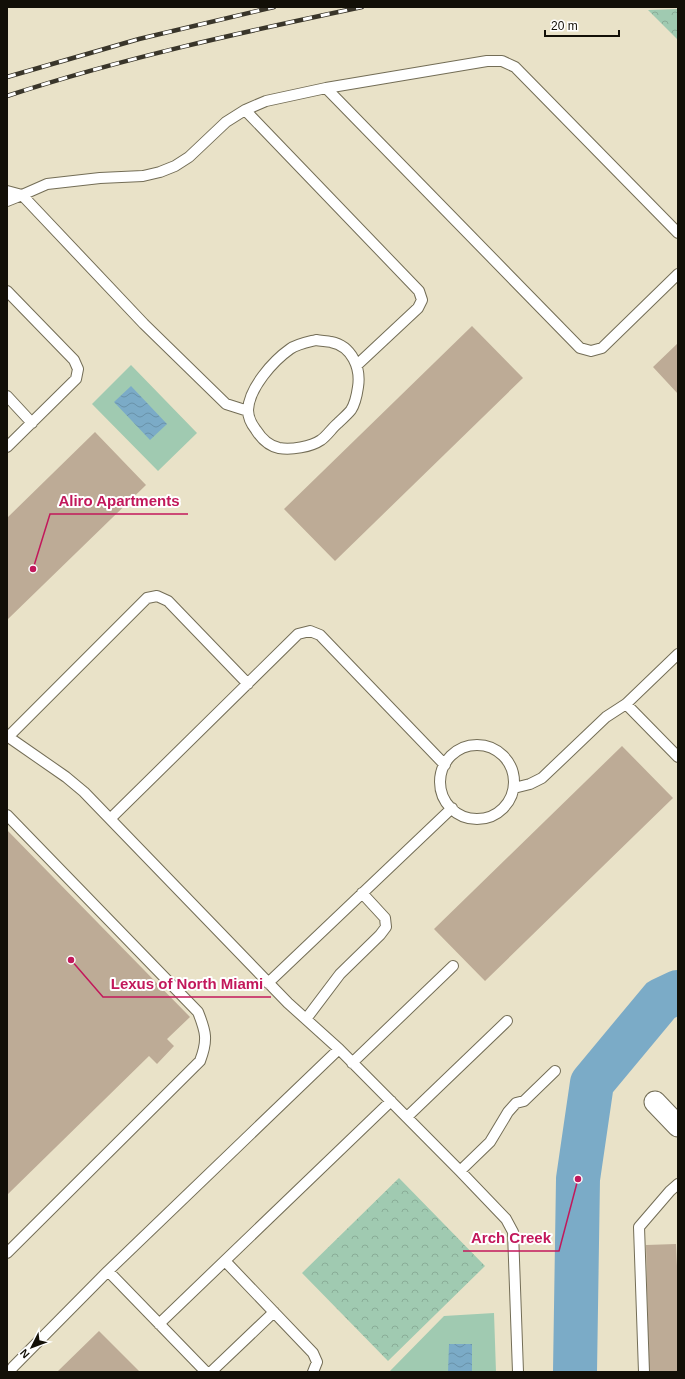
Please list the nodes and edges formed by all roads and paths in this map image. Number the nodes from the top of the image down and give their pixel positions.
1 (326, 88) junction
2 (245, 110) junction
3 (7, 191) edge
4 (22, 195) junction
5 (7, 201) edge
6 (678, 233) edge
7 (678, 274) edge
8 (7, 291) edge
9 (357, 365) junction
10 (7, 396) edge
11 (248, 411) junction
12 (32, 422) junction
13 (7, 447) edge
14 (678, 654) edge
15 (248, 684) junction
16 (626, 704) junction
17 (7, 737) edge
18 (678, 757) edge
19 (445, 764) junction
20 (514, 788) junction
21 (452, 808) junction
22 (7, 815) edge
23 (110, 819) junction
24 (362, 893) junction
25 (453, 966) dead end
26 (268, 983) junction
27 (306, 1019) junction
28 (507, 1021) dead end
29 (338, 1050) junction
30 (352, 1063) junction
31 (555, 1071) dead end
32 (391, 1101) junction
33 (655, 1102) dead end
34 (407, 1117) junction
35 (678, 1126) edge
36 (460, 1171) junction
37 (678, 1184) edge
38 (7, 1253) edge
39 (225, 1261) junction
40 (108, 1271) junction
41 (274, 1312) junction
42 (159, 1324) junction
43 (10, 1372) edge
44 (206, 1372) edge
45 (211, 1372) edge
46 (313, 1372) edge
47 (518, 1372) edge
48 (644, 1372) edge

1 - 2 lane
1 - 6 lane
1 - 7 lane
2 - 4 lane
2 - 9 lane
3 - 4 lane
4 - 5 lane
4 - 11 lane
8 - 12 lane
9 - 11 lane
9 - 11 lane
10 - 12 lane
12 - 13 lane
14 - 16 lane
15 - 17 lane
15 - 19 lane
15 - 23 lane
16 - 18 lane
16 - 20 lane
17 - 23 lane
19 - 20 lane
19 - 21 lane
20 - 21 lane
21 - 24 lane
22 - 38 lane
23 - 26 lane
24 - 26 lane
24 - 27 lane
25 - 30 lane
26 - 27 lane
27 - 29 lane
28 - 34 lane
29 - 30 lane
29 - 40 lane
30 - 32 lane
31 - 36 lane
32 - 34 lane
32 - 39 lane
33 - 35 street
34 - 36 lane
36 - 47 lane
37 - 48 lane
39 - 41 lane
39 - 42 lane
40 - 42 lane
40 - 43 lane
41 - 45 lane
41 - 46 lane
42 - 44 lane

